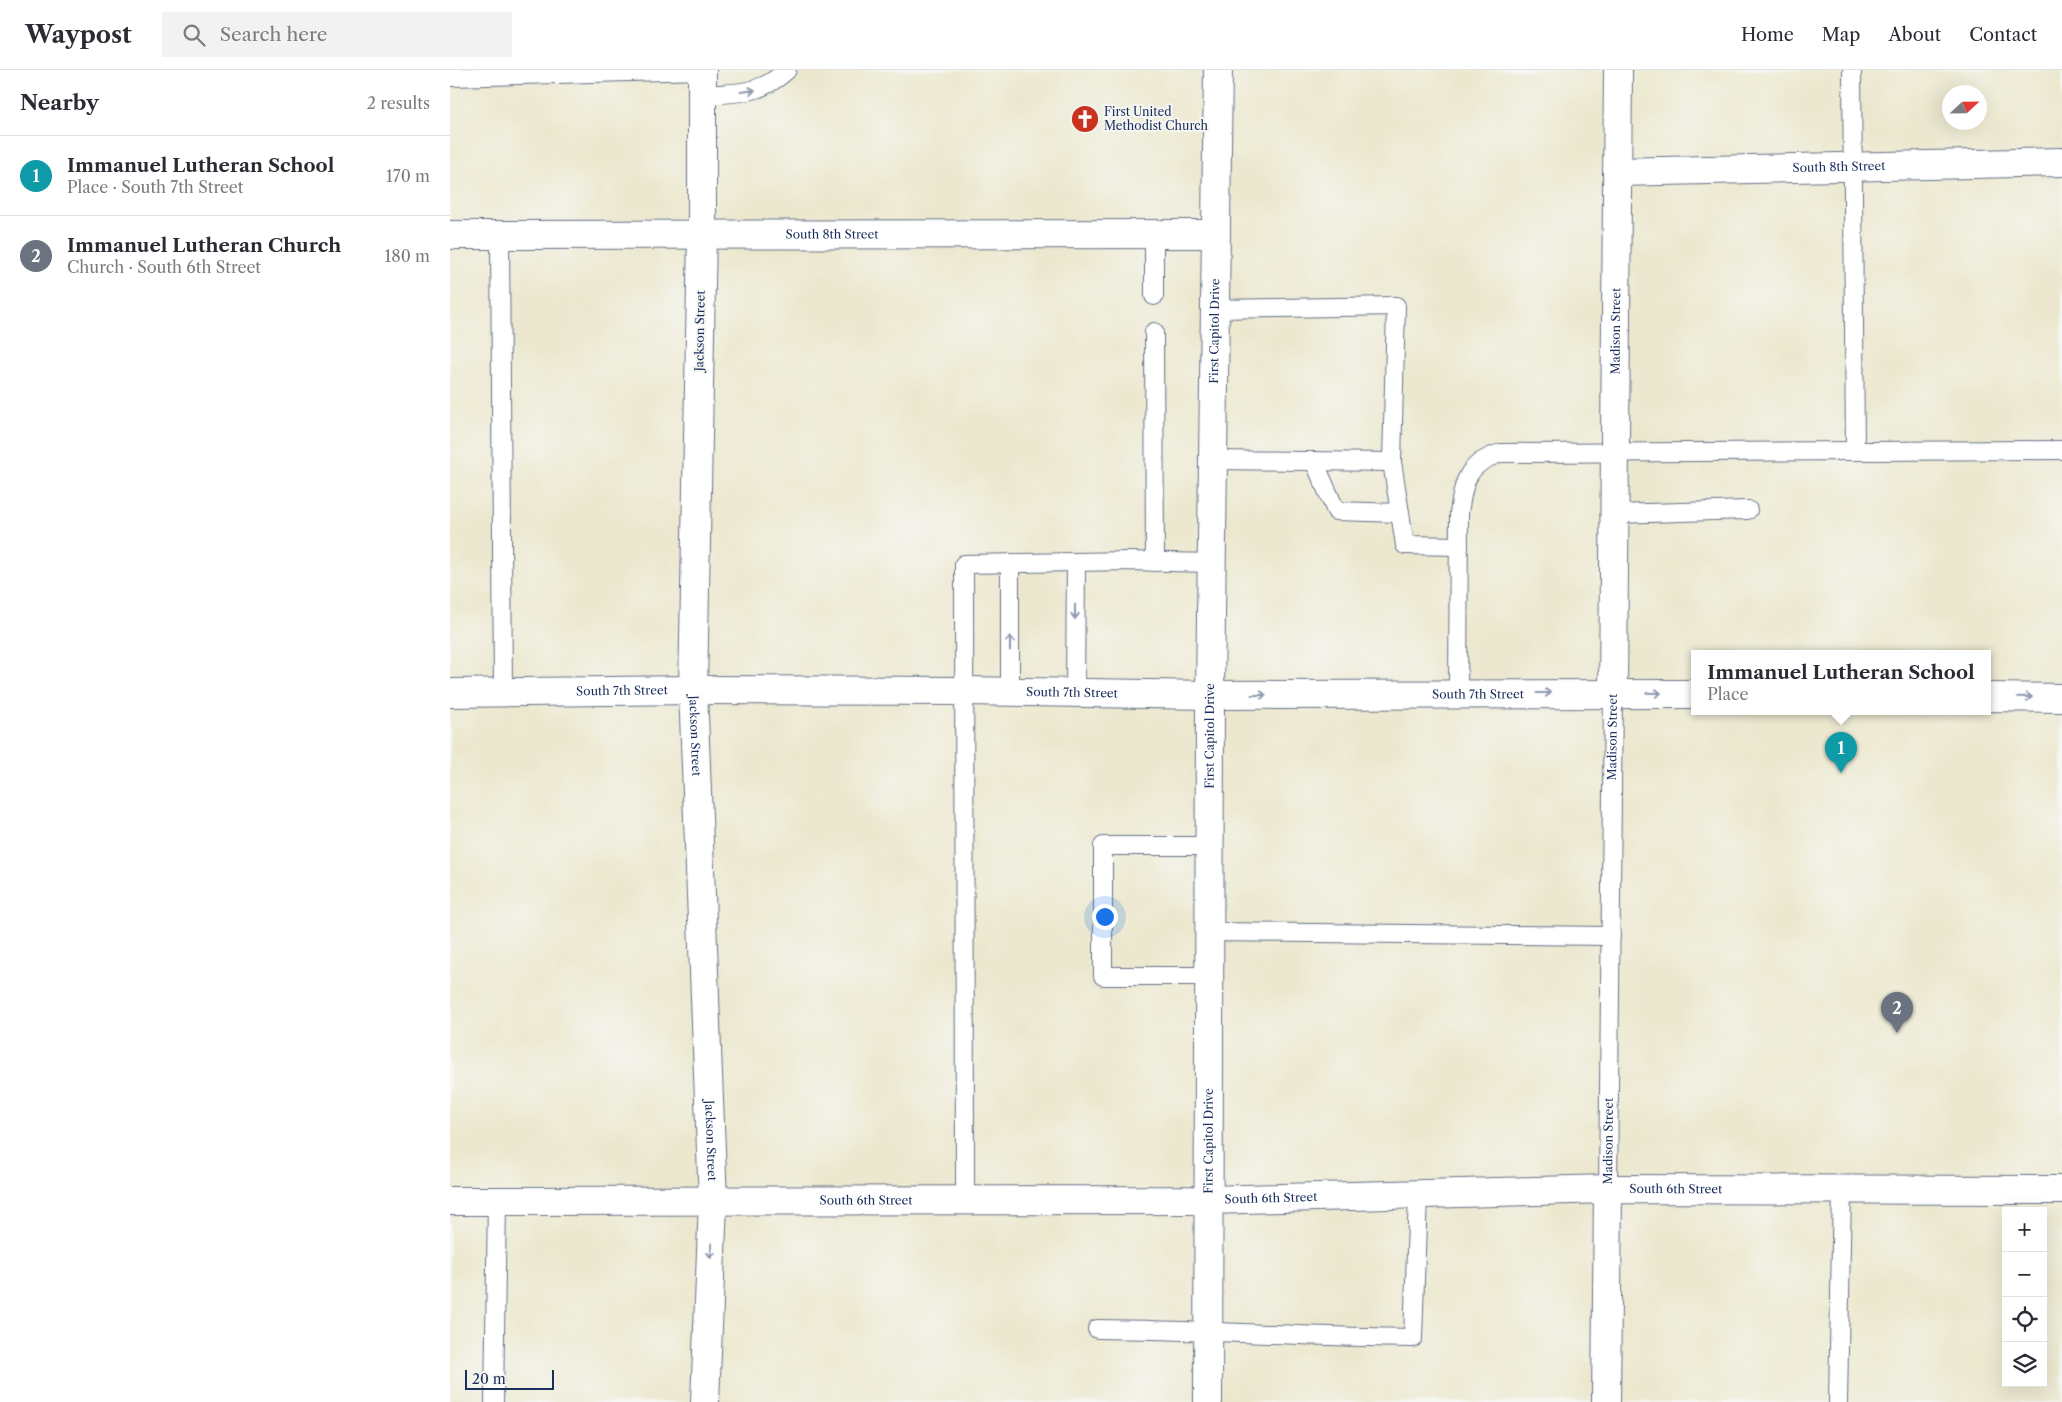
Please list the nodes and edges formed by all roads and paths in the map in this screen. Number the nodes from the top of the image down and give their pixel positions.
1 (787, 70) edge
2 (1218, 70) edge
3 (1618, 70) edge
4 (1852, 70) edge
5 (450, 77) edge
6 (702, 78) edge
7 (2062, 162) edge
8 (1852, 166) junction
9 (1617, 172) junction
10 (702, 234) junction
11 (1154, 234) junction
12 (1216, 234) junction
13 (500, 235) junction
14 (450, 236) edge
15 (1154, 296) dead end
16 (1215, 309) junction
17 (1154, 332) dead end
18 (2062, 450) edge
19 (1615, 451) junction
20 (1855, 451) junction
21 (1214, 460) junction
22 (1314, 461) junction
23 (1392, 462) junction
24 (1748, 510) dead end
25 (1400, 513) junction
26 (1614, 514) junction
27 (1459, 546) junction
28 (1155, 562) junction
29 (1010, 563) junction
30 (1212, 563) junction
31 (1076, 564) junction
32 (693, 690) junction
33 (965, 691) junction
34 (1010, 692) junction
35 (503, 693) junction
36 (1075, 693) junction
37 (1612, 693) junction
38 (450, 694) edge
39 (1458, 694) junction
40 (1691, 694) edge
41 (1210, 695) junction
42 (1991, 697) edge
43 (2062, 698) edge
44 (1210, 846) junction
45 (1211, 932) junction
46 (1611, 936) junction
47 (1210, 976) junction
48 (1608, 1189) junction
49 (1842, 1190) junction
50 (2062, 1190) edge
51 (1418, 1194) junction
52 (965, 1199) junction
53 (1208, 1200) junction
54 (450, 1201) edge
55 (497, 1201) junction
56 (712, 1202) junction
57 (1097, 1329) dead end
58 (1208, 1332) junction
59 (494, 1402) edge
60 (706, 1402) edge
61 (1208, 1402) edge
62 (1606, 1402) edge
63 (1838, 1402) edge

6 -> 1 lane
2 - 12 street, First Capitol Drive
3 - 9 street, Madison Street
4 - 8 lane
5 - 6 lane
6 - 10 street, Jackson Street
7 - 8 street, South 8th Street
8 - 9 street, South 8th Street
8 - 20 lane
9 - 19 street, Madison Street
10 - 11 street, South 8th Street
10 - 13 street, South 8th Street
10 - 32 street, Jackson Street
11 - 12 street, South 8th Street
11 - 15 lane
12 - 16 street, First Capitol Drive
13 - 14 street, South 8th Street
13 - 35 lane
16 - 21 street, First Capitol Drive
16 - 23 lane
17 - 28 lane
18 - 20 lane
19 - 20 lane
19 - 26 street, Madison Street
19 - 27 lane
21 - 22 lane
21 - 30 street, First Capitol Drive
22 - 23 lane
22 - 25 lane
23 - 25 lane
24 - 26 lane
25 - 27 lane
26 - 37 street, Madison Street
27 - 39 lane
28 - 30 lane
28 - 31 lane
29 - 31 lane
29 - 33 lane
34 -> 29 lane
30 - 41 street, First Capitol Drive
31 -> 36 lane
32 - 33 street, South 7th Street
32 - 35 street, South 7th Street
32 - 56 street, Jackson Street
33 - 34 street, South 7th Street
33 - 52 lane
34 - 36 street, South 7th Street
35 - 38 street, South 7th Street
36 - 41 street, South 7th Street
39 -> 37 street, South 7th Street
37 -> 40 street, South 7th Street
37 - 46 lane, Madison Street
41 -> 39 street, South 7th Street
41 - 44 street, First Capitol Drive
42 -> 43 street
44 - 45 street, First Capitol Drive
44 - 47 lane
45 - 46 lane
45 - 47 street, First Capitol Drive
46 - 48 lane, Madison Street
47 - 53 street, First Capitol Drive
48 - 49 street, South 6th Street
48 - 51 street, South 6th Street
48 - 62 street, Madison Street
49 - 50 street, South 6th Street
49 - 63 lane
51 - 53 street, South 6th Street
51 - 58 lane
52 - 53 street, South 6th Street
52 - 56 street, South 6th Street
53 - 58 street, First Capitol Drive
54 - 55 street, South 6th Street
55 - 56 street, South 6th Street
55 - 59 lane
56 -> 60 street, Jackson Street
57 - 58 lane
58 - 61 street, First Capitol Drive

